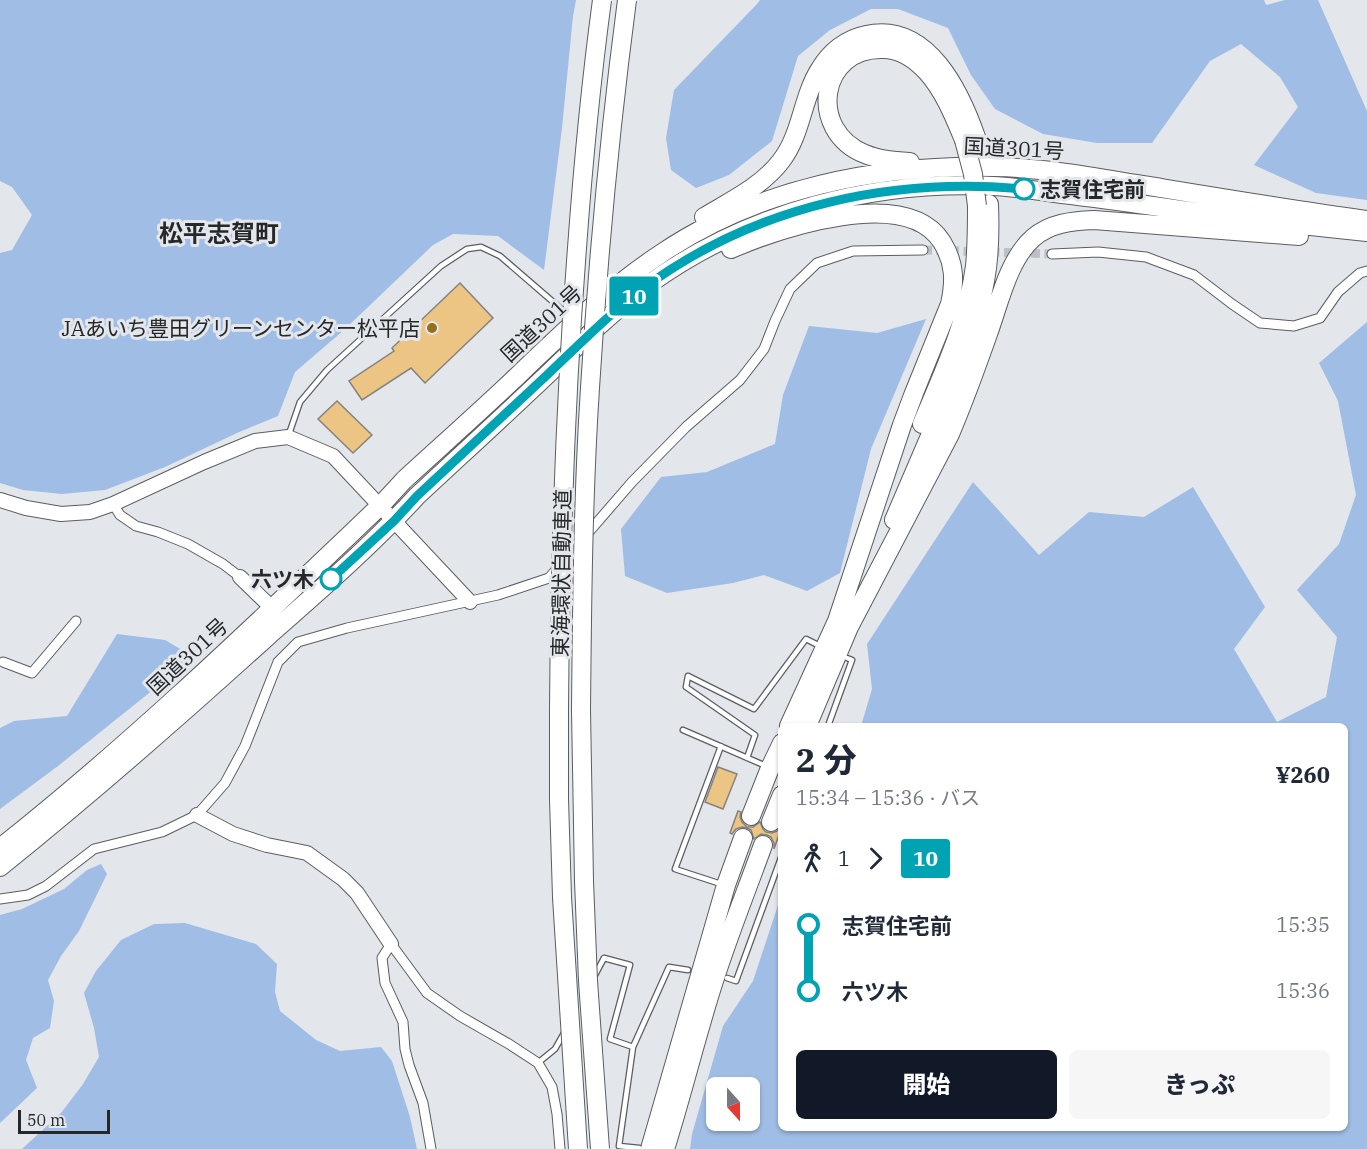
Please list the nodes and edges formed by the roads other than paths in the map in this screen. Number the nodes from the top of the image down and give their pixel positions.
1 (602, 0) edge
2 (627, 0) edge
3 (970, 140) junction
4 (1083, 175) junction
5 (1367, 220) edge
6 (1367, 232) edge
7 (1367, 238) edge
8 (922, 250) tunnel mouth
9 (1052, 254) tunnel mouth
10 (1367, 271) edge
11 (601, 297) junction
12 (575, 321) junction
13 (547, 375) junction
14 (288, 437) junction
15 (0, 500) edge
16 (113, 504) junction
17 (381, 505) junction
18 (394, 521) junction
19 (240, 577) joint
20 (470, 602) junction
21 (272, 608) junction
22 (76, 621) dead end
23 (843, 624) junction
24 (816, 644) dead end
25 (847, 658) dead end
26 (1, 662) edge
27 (791, 723) edge
28 (808, 723) edge
29 (829, 723) edge
30 (683, 730) dead end
31 (721, 746) junction
32 (778, 755) edge
33 (747, 758) junction
34 (773, 769) junction
35 (778, 805) edge
36 (197, 815) junction
37 (752, 816) dead end
38 (771, 822) dead end
39 (743, 838) dead end
40 (763, 845) dead end
41 (0, 848) edge
42 (778, 866) edge
43 (0, 867) edge
44 (726, 885) junction
45 (0, 899) edge
46 (391, 944) junction
47 (688, 970) dead end
48 (727, 978) dead end
49 (583, 998) dead end
50 (577, 1008) dead end
51 (633, 1047) junction
52 (538, 1063) junction
53 (431, 1149) edge
54 (560, 1149) edge
55 (578, 1149) edge
56 (602, 1149) edge
57 (645, 1149) edge
58 (664, 1149) edge

1 - 55 highway, 東海環状自動車道, bridge
2 - 56 highway, 東海環状自動車道, bridge
3 - 4 highway
3 - 11 highway
3 - 23 highway, bridge
4 - 5 highway, 国道301号
4 - 11 highway, 国道301号
6 - 13 highway, 国道301号
7 - 23 highway
8 - 20 street
9 - 10 street
11 - 12 highway, 国道301号
12 - 14 lane
12 - 17 highway, 国道301号
13 - 18 highway, 国道301号
13 - 23 highway
14 - 16 street
14 - 17 street
15 - 16 street
16 - 19 street
17 - 18 street
17 - 21 highway, 国道301号
18 - 20 street
18 - 43 highway, 国道301号
19 - 21 street
20 - 36 street
21 - 41 highway, 国道301号
22 - 26 street
23 - 27 highway
23 - 28 highway
24 - 33 lane
25 - 29 lane
30 - 31 lane
31 - 33 lane
31 - 44 lane
32 - 34 highway
33 - 34 lane
34 - 37 highway
35 - 38 highway
36 - 45 street
36 - 46 street
39 - 44 highway
40 - 58 highway
42 - 48 lane
44 - 57 highway
46 - 52 street
46 - 53 street
47 - 51 lane
49 - 51 lane
50 - 52 lane
51 - 57 lane
52 - 54 street

